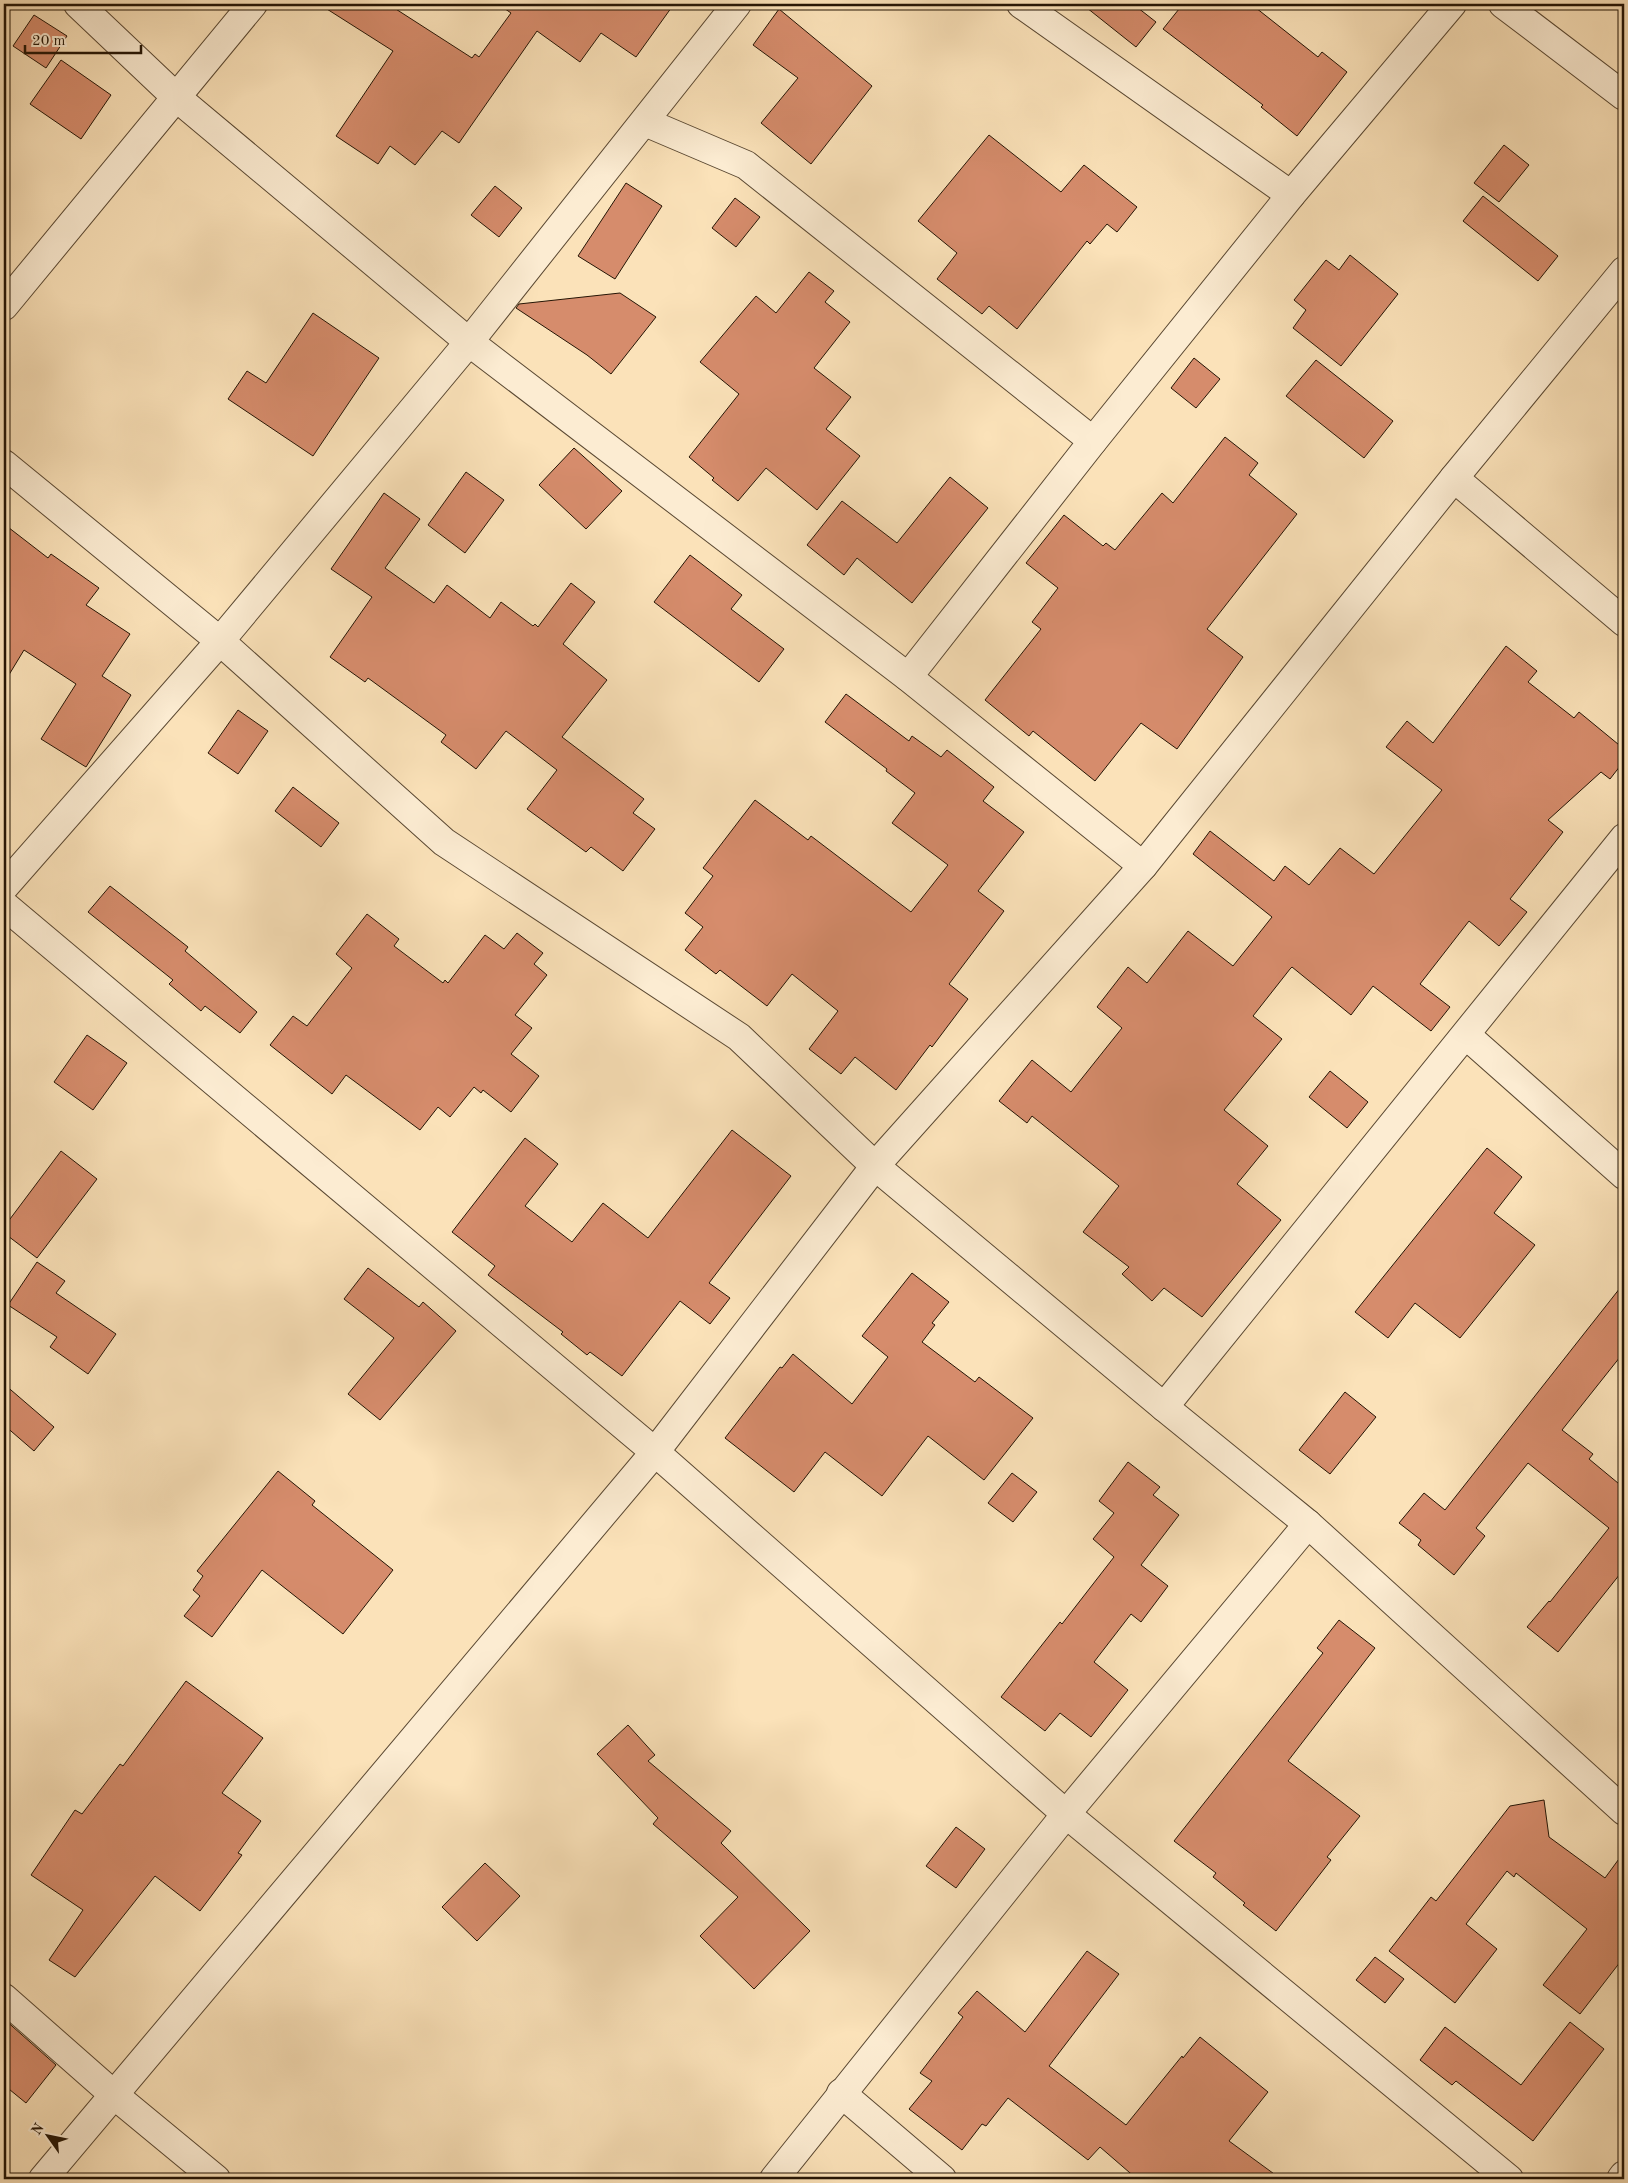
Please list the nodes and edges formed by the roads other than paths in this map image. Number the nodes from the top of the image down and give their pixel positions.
1 (78, 4) edge
2 (253, 4) edge
3 (737, 4) edge
4 (1021, 4) edge
5 (1452, 4) edge
6 (1503, 4) edge
7 (1624, 96) edge
8 (176, 97) junction
9 (644, 122) junction
10 (1291, 195) junction
11 (1624, 271) edge
12 (4, 306) edge
13 (468, 342) junction
14 (1093, 441) junction
15 (4, 464) edge
16 (1454, 478) junction
17 (1624, 622) edge
18 (220, 641) junction
19 (908, 677) junction
20 (1624, 838) edge
21 (1143, 866) junction
22 (4, 887) edge
23 (4, 905) edge
24 (1466, 1035) junction
25 (875, 1166) junction
26 (1624, 1175) edge
27 (1164, 1407) junction
28 (655, 1452) junction
29 (1308, 1524) junction
30 (1624, 1810) edge
31 (1066, 1814) junction
32 (4, 1998) edge
33 (841, 2093) junction
34 (113, 2094) junction
35 (1624, 2176) edge
36 (43, 2179) edge
37 (216, 2179) edge
38 (774, 2179) edge
39 (942, 2179) edge
40 (1508, 2179) edge
41 (1622, 2179) edge

1 - 8 street
2 - 8 street
3 - 9 street
4 - 10 street
5 - 10 street
6 - 7 street
8 - 12 street
8 - 13 street
9 - 13 street
9 - 14 street
10 - 14 street
11 - 16 street
13 - 18 street
13 - 19 street
14 - 19 street
15 - 18 street
16 - 17 street
16 - 21 street
18 - 22 street
18 - 25 street
19 - 21 street
20 - 24 street
21 - 25 street
23 - 28 street
24 - 26 street
24 - 27 street
25 - 27 street
25 - 28 street
27 - 29 street
28 - 31 street
28 - 34 street
29 - 30 street
29 - 31 street
31 - 33 street
31 - 40 street
32 - 34 street
33 - 38 street
33 - 39 street
34 - 36 street
34 - 37 street
35 - 41 street

